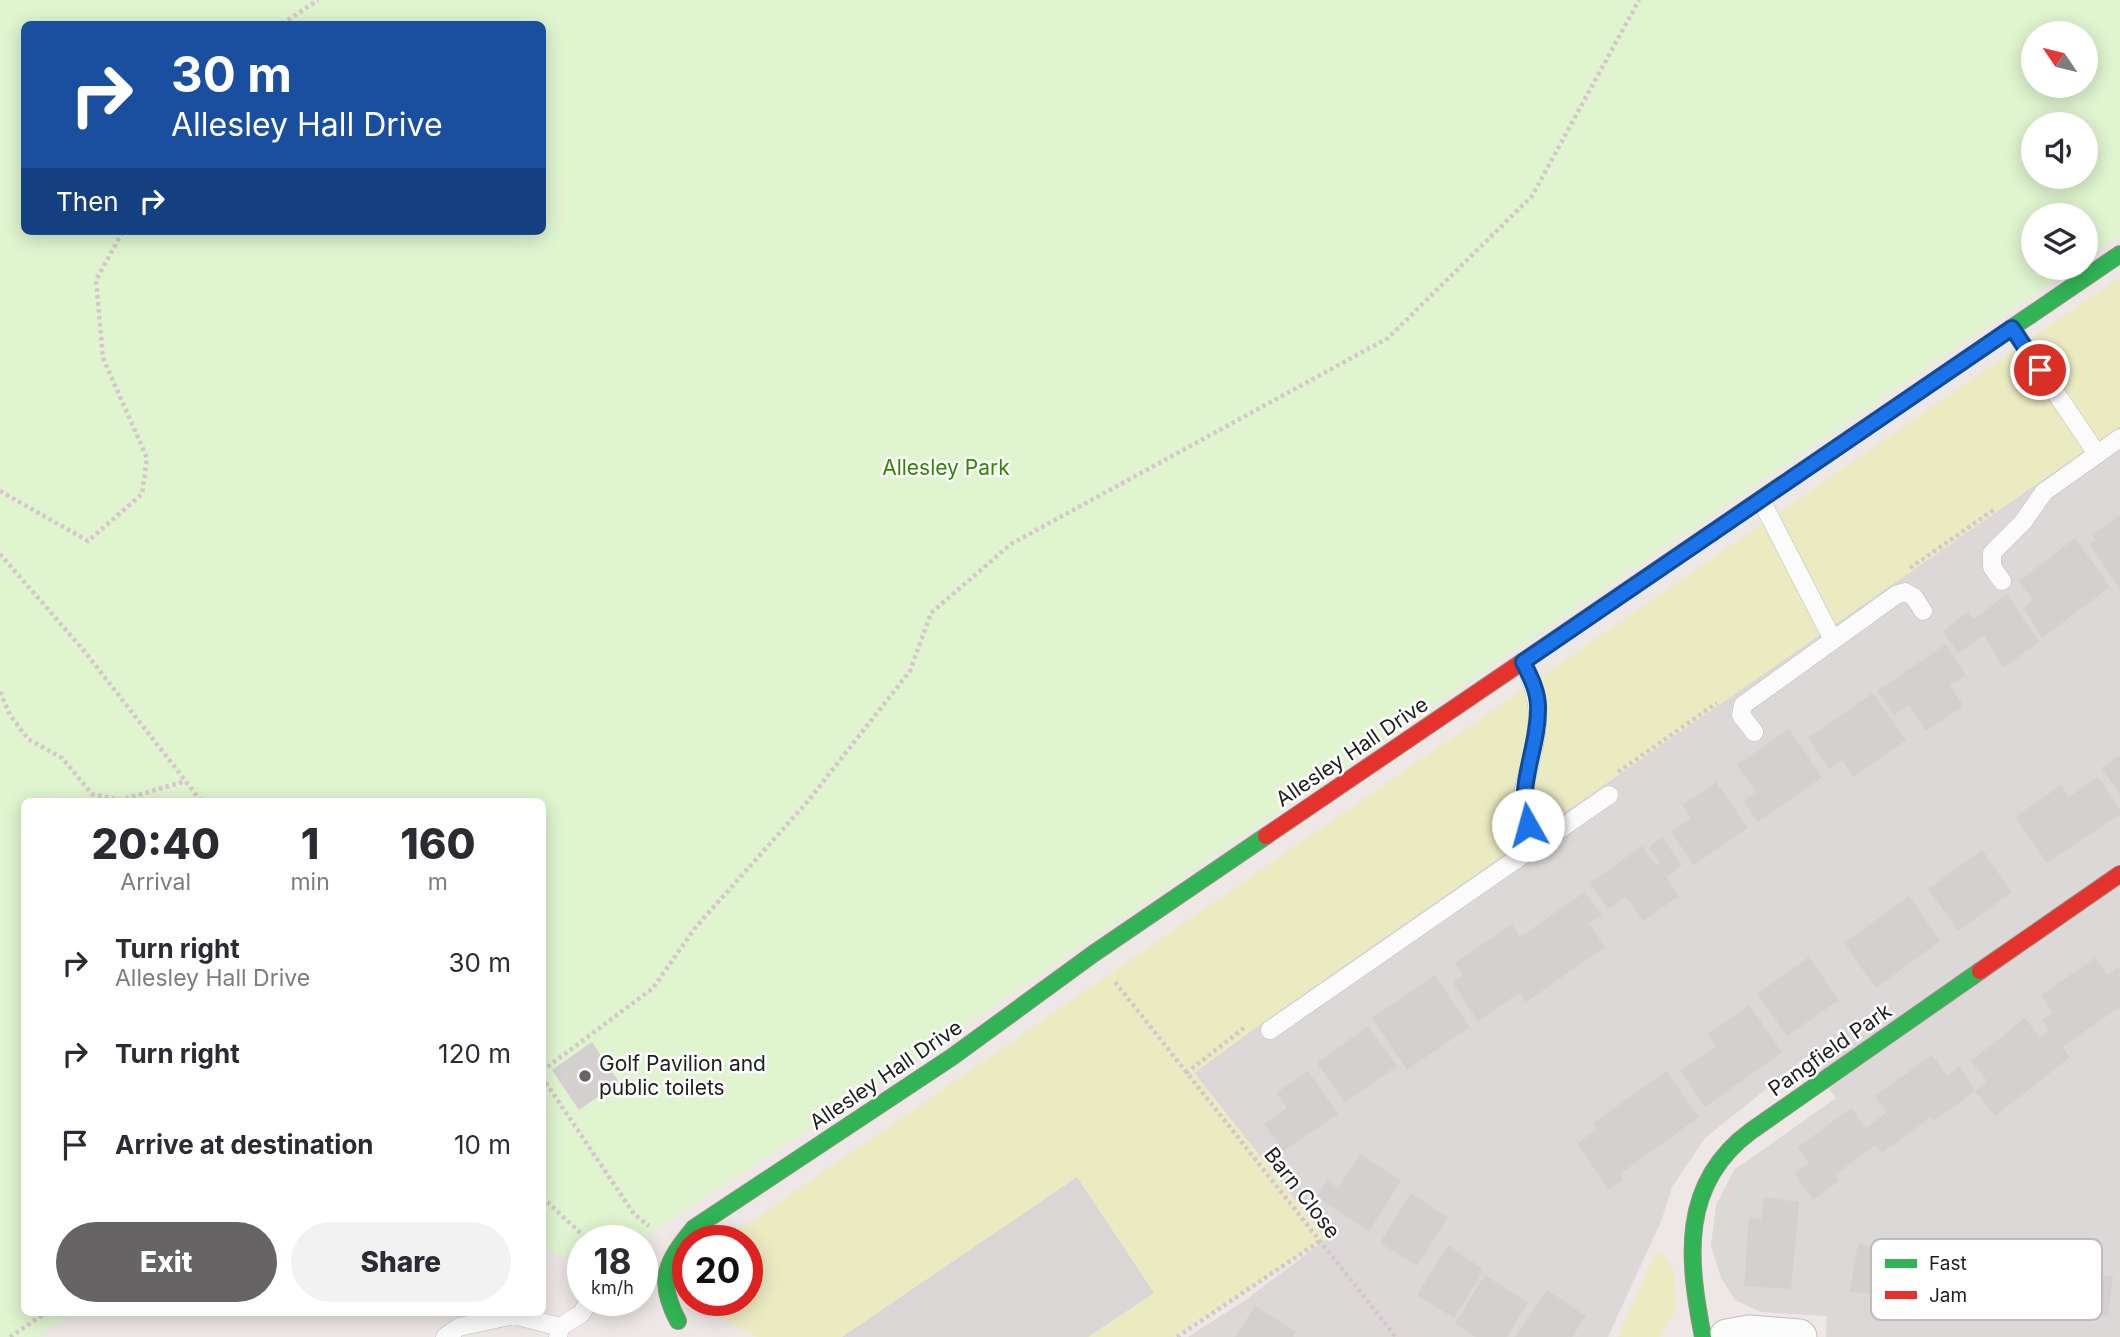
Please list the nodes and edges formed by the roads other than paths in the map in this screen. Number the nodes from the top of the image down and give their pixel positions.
1 (2120, 254) edge
2 (2012, 328) junction
3 (2120, 438) edge
4 (2097, 454) junction
5 (1761, 500) junction
6 (2002, 581) dead end
7 (1923, 611) dead end
8 (1833, 640) junction
9 (1523, 662) junction
10 (1754, 732) dead end
11 (1609, 794) road end
12 (1539, 844) junction
13 (2120, 874) edge
14 (1270, 1030) road end
15 (509, 1316) edge
16 (517, 1316) edge
17 (579, 1316) edge
18 (678, 1321) dead end
19 (559, 1332) edge
20 (445, 1337) edge
21 (1703, 1337) edge
22 (1727, 1337) edge
23 (1799, 1337) edge

1 - 2 street, Allesley Hall Drive
2 - 4 lane
2 - 5 street, Allesley Hall Drive
3 - 4 lane
4 - 6 lane
5 - 8 lane
5 - 9 street, Allesley Hall Drive
7 - 8 lane
8 - 10 lane
9 - 12 lane
9 - 18 street, Allesley Hall Drive
11 - 12 lane
12 - 14 lane
13 - 21 street, Pangfield Park
15 - 20 lane
16 - 19 lane
17 - 19 lane
22 - 23 street

